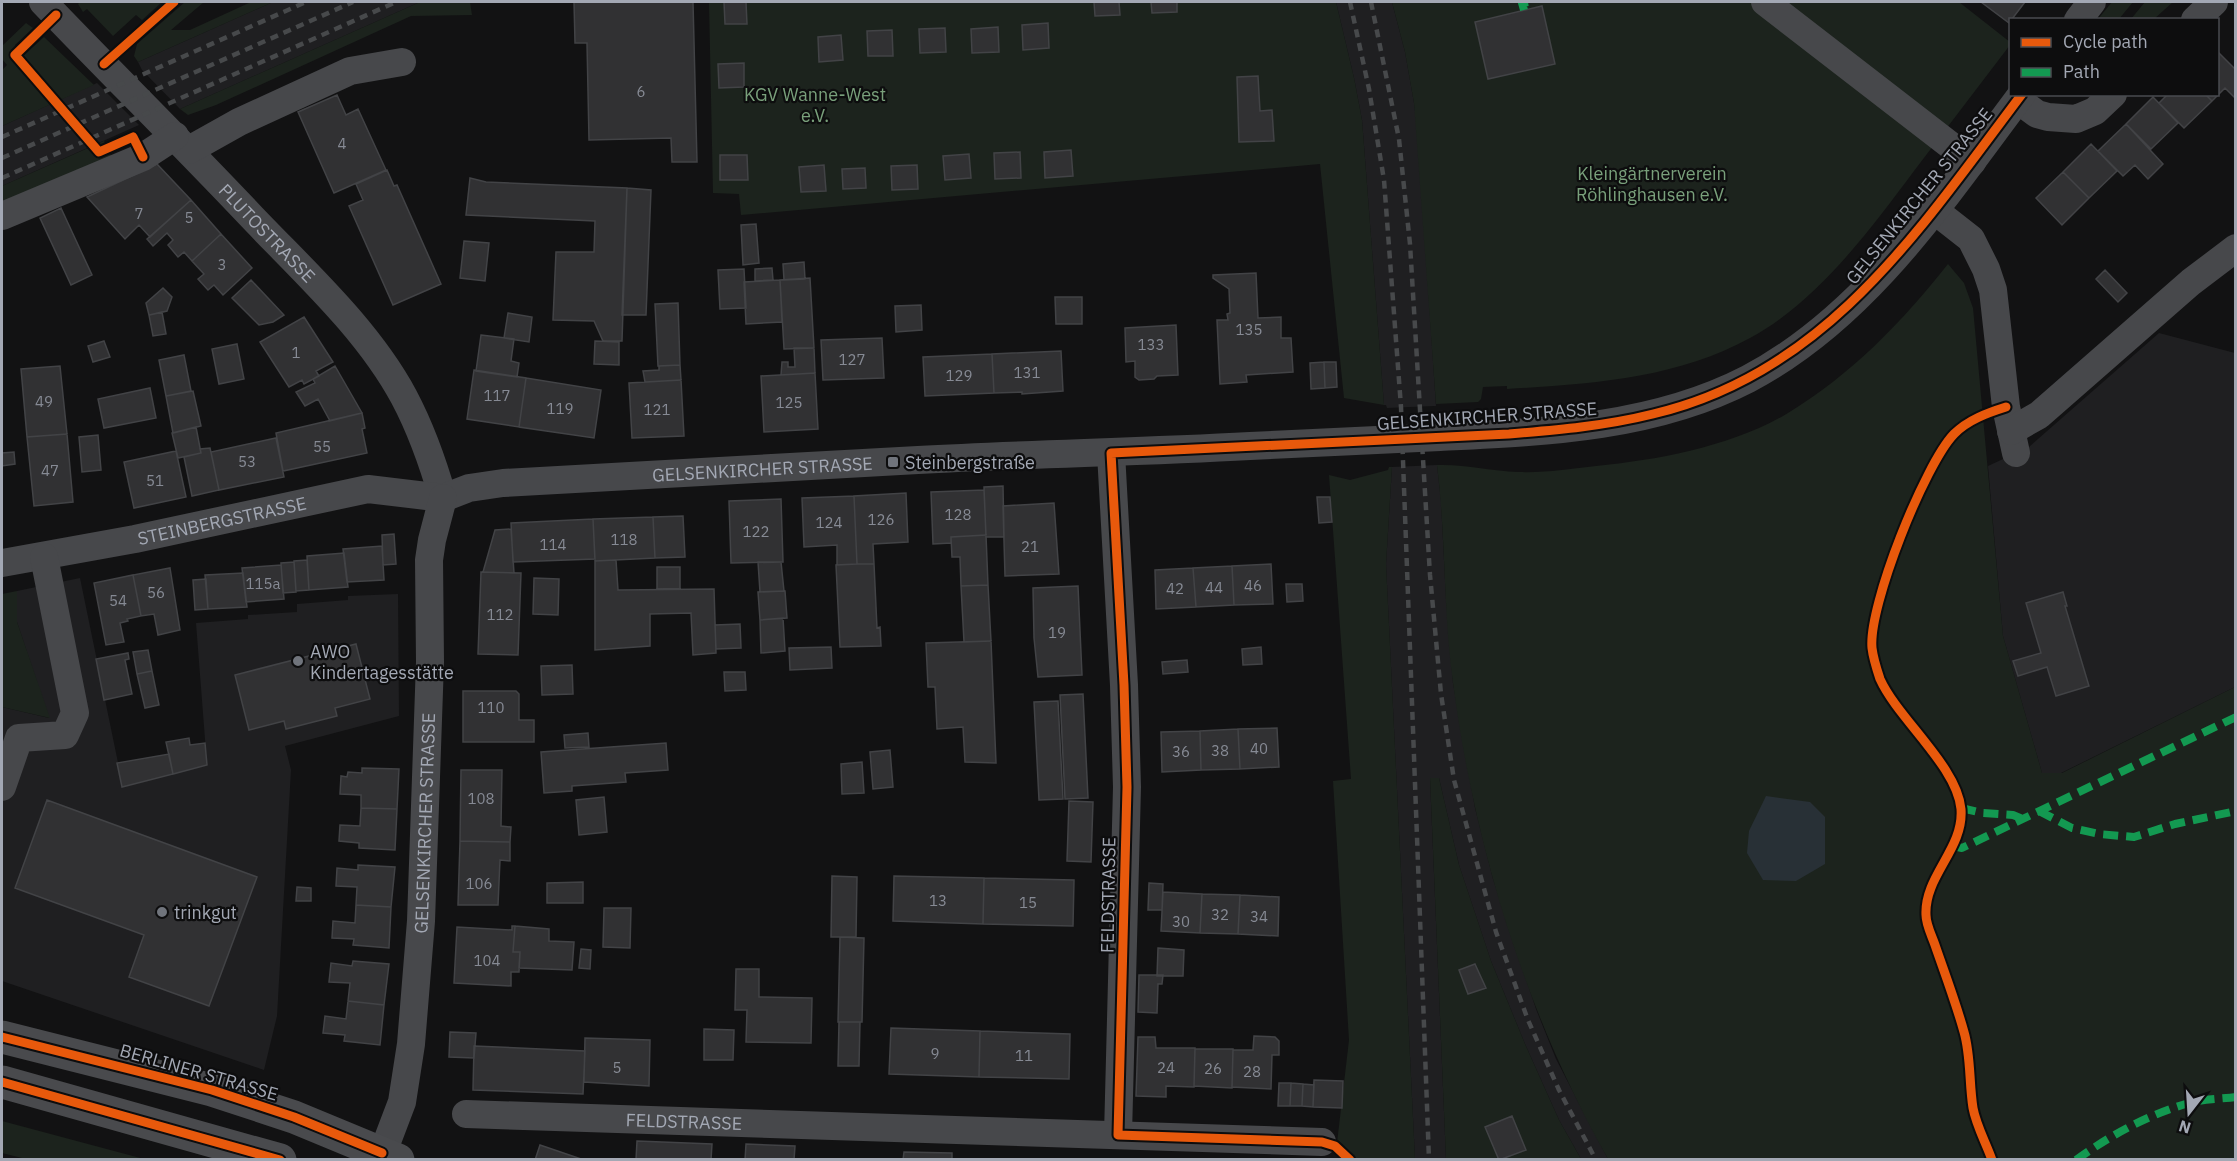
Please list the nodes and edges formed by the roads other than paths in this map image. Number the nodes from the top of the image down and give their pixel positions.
1 (43, 2) edge
2 (1765, 2) edge
3 (2092, 2) edge
4 (2214, 2) edge
5 (2080, 18) edge
6 (2196, 18) edge
7 (402, 62) dead end
8 (2111, 96) edge
9 (2020, 97) edge
10 (182, 143) junction
11 (1972, 162) junction
12 (1934, 210) junction
13 (2, 216) edge
14 (2235, 248) edge
15 (1111, 453) junction
16 (443, 498) junction
17 (44, 557) junction
18 (2, 564) edge
19 (2, 787) edge
20 (2, 1037) edge
21 (2, 1082) edge
22 (466, 1114) dead end
23 (1118, 1135) junction
24 (1322, 1142) dead end
25 (387, 1157) edge
26 (280, 1160) edge

1 - 10 street, PLUTOSTRASSE
2 - 11 street
3 - 5 street
4 - 6 street
7 - 10 street
8 - 9 street, GELSENKIRCHER STRASSE
9 - 11 street, GELSENKIRCHER STRASSE
10 - 13 street
10 - 16 street, PLUTOSTRASSE
11 - 12 street, GELSENKIRCHER STRASSE
12 - 14 street
12 - 15 street, GELSENKIRCHER STRASSE
15 - 16 street, GELSENKIRCHER STRASSE
15 - 23 street, FELDSTRASSE
16 - 17 street, STEINBERGSTRASSE
16 - 25 street, GELSENKIRCHER STRASSE
17 - 18 street, STEINBERGSTRASSE
17 - 19 street
20 - 25 main road, BERLINER STRASSE
21 - 26 main road
22 - 23 street, FELDSTRASSE
23 - 24 street, FELDSTRASSE

